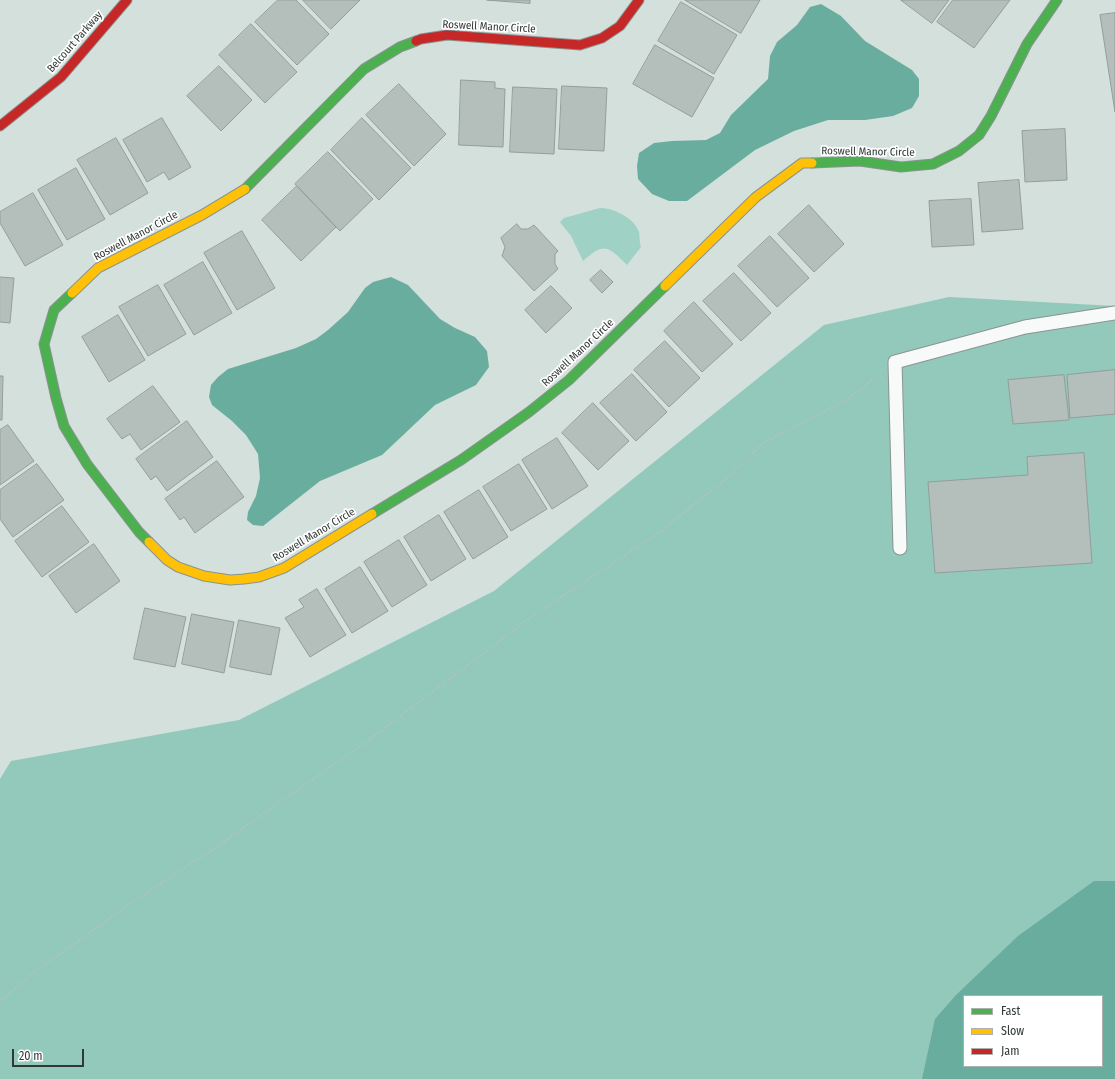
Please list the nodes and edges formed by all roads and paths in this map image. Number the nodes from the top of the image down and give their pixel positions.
1 (127, 0) edge
2 (640, 0) edge
3 (1057, 0) edge
4 (0, 126) edge
5 (1115, 313) edge
6 (895, 362) junction
7 (900, 548) dead end
8 (0, 1002) edge

1 - 4 street, Belcourt Parkway
2 - 3 street, Roswell Manor Circle
5 - 6 lane
6 - 7 lane
6 - 8 path

